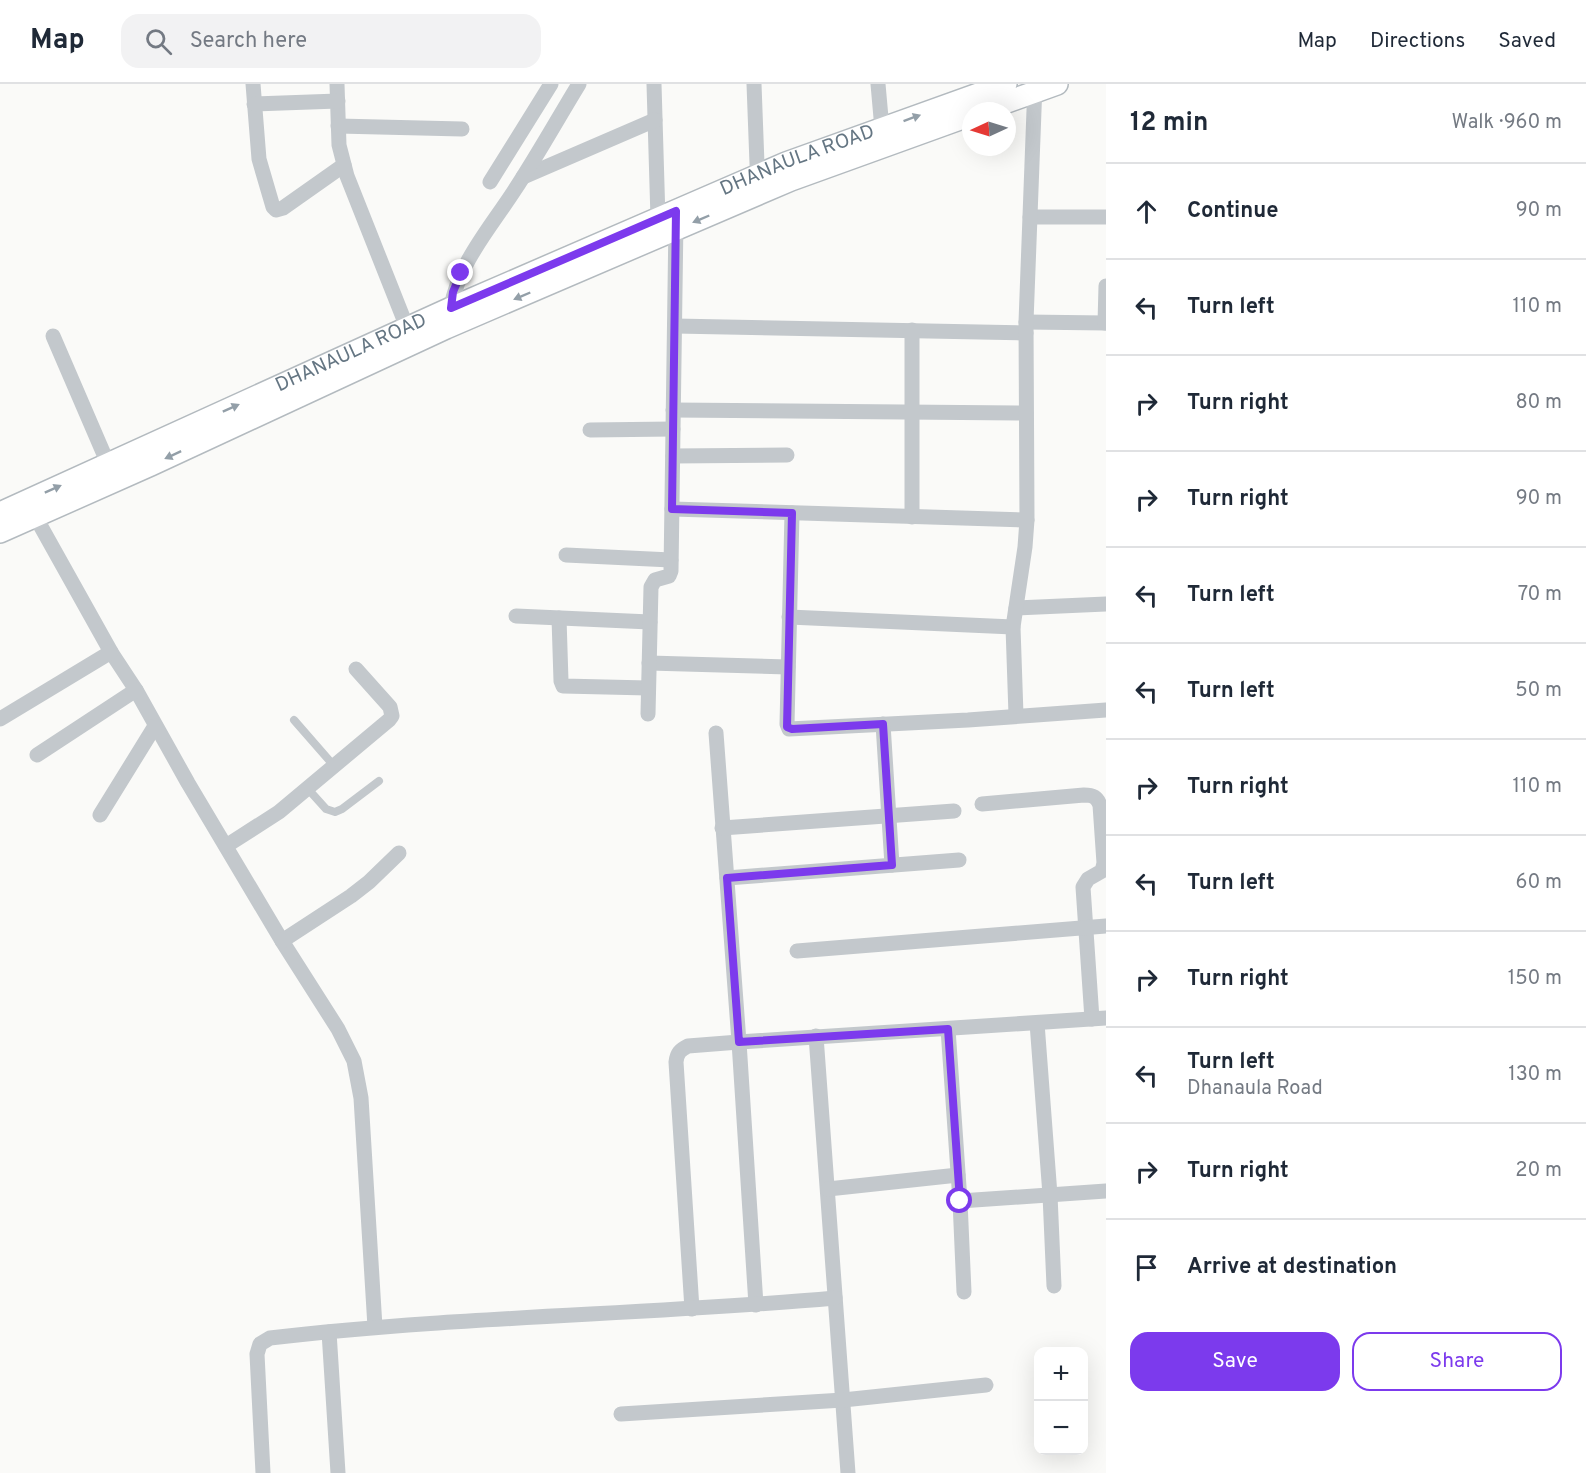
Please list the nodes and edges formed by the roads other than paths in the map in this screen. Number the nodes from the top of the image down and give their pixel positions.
1 (254, 84) edge
2 (337, 84) edge
3 (551, 84) edge
4 (579, 84) edge
5 (654, 84) edge
6 (754, 84) edge
7 (878, 84) edge
8 (1006, 84) edge
9 (1057, 84) edge
10 (1035, 88) edge
11 (338, 101) junction
12 (1003, 102) edge
13 (254, 104) junction
14 (962, 118) edge
15 (655, 120) junction
16 (338, 126) junction
17 (462, 129) dead end
18 (882, 129) junction
19 (344, 165) junction
20 (523, 177) junction
21 (490, 182) dead end
22 (761, 184) junction
23 (1030, 216) junction
24 (1106, 217) edge
25 (670, 219) junction
26 (1106, 286) edge
27 (451, 308) junction
28 (1106, 323) edge
29 (675, 326) junction
30 (1026, 328) junction
31 (912, 330) junction
32 (53, 336) dead end
33 (410, 336) junction
34 (674, 410) junction
35 (913, 412) junction
36 (1026, 413) junction
37 (673, 429) junction
38 (590, 430) dead end
39 (787, 455) dead end
40 (673, 456) junction
41 (112, 472) junction
42 (31, 509) junction
43 (672, 509) junction
44 (0, 513) edge
45 (792, 513) junction
46 (912, 517) junction
47 (1027, 520) junction
48 (0, 532) edge
49 (566, 555) dead end
50 (671, 560) junction
51 (1106, 604) edge
52 (1016, 608) junction
53 (516, 616) dead end
54 (789, 617) junction
55 (559, 618) junction
56 (650, 622) junction
57 (1013, 627) junction
58 (111, 652) junction
59 (649, 663) junction
60 (788, 667) junction
61 (356, 669) dead end
62 (648, 688) junction
63 (136, 690) junction
64 (1106, 710) edge
65 (648, 714) dead end
66 (1016, 715) junction
67 (0, 719) edge
68 (294, 720) dead end
69 (883, 724) junction
70 (155, 726) junction
71 (716, 733) dead end
72 (37, 755) dead end
73 (335, 767) junction
74 (379, 780) dead end
75 (308, 789) junction
76 (982, 804) dead end
77 (954, 811) dead end
78 (100, 815) dead end
79 (890, 816) junction
80 (722, 828) junction
81 (225, 846) junction
82 (399, 853) dead end
83 (959, 860) dead end
84 (892, 865) junction
85 (1104, 871) edge
86 (727, 878) junction
87 (1106, 926) edge
88 (1086, 928) junction
89 (282, 941) junction
90 (797, 951) dead end
91 (1099, 1018) edge
92 (1037, 1023) junction
93 (948, 1029) junction
94 (816, 1036) junction
95 (739, 1042) junction
96 (958, 1175) junction
97 (828, 1189) junction
98 (1106, 1191) edge
99 (1050, 1195) junction
100 (960, 1201) junction
101 (1054, 1286) dead end
102 (964, 1292) dead end
103 (835, 1298) junction
104 (756, 1305) junction
105 (692, 1310) junction
106 (375, 1327) junction
107 (329, 1332) junction
108 (986, 1385) dead end
109 (843, 1400) junction
110 (621, 1414) dead end
111 (263, 1473) edge
112 (338, 1473) edge
113 (848, 1473) edge

1 - 13 street
2 - 11 street
3 - 21 street
4 - 20 street
5 - 15 street
6 - 22 street
7 - 18 street
18 -> 8 street, DHANAULA ROAD
9 - 10 street
10 - 12 street
10 - 23 street
11 - 13 street
11 - 16 street
13 - 19 street
14 - 22 street, DHANAULA ROAD
15 - 20 street
15 - 25 street
16 - 17 street
16 - 19 street
18 - 22 street, DHANAULA ROAD
19 - 33 street
20 - 27 street
22 - 25 street, DHANAULA ROAD
23 - 24 street
23 - 30 street
25 - 27 street, DHANAULA ROAD
25 - 29 street
25 -> 33 street, DHANAULA ROAD
26 - 28 street
27 - 33 street, DHANAULA ROAD
28 - 30 street
29 - 31 street
29 - 34 street
30 - 31 street
30 - 36 street
31 - 35 street
32 - 41 street
33 - 41 street, DHANAULA ROAD
34 - 35 street
34 - 37 street
35 - 36 street
35 - 46 street
36 - 47 street
37 - 38 street
37 - 40 street
39 - 40 street
40 - 43 street
41 - 42 street, DHANAULA ROAD
42 - 44 street, DHANAULA ROAD
42 - 48 street, DHANAULA ROAD
42 - 58 street
43 - 45 street
43 - 50 street
45 - 46 street
45 - 54 street
46 - 47 street
47 - 52 street
49 - 50 street
50 - 56 street
51 - 52 street
52 - 57 street
53 - 55 street
54 - 57 street
54 - 60 street
55 - 56 street
55 - 62 street
56 - 59 street
57 - 66 street
58 - 63 street
58 - 67 street
59 - 60 street
59 - 62 street
60 - 69 street
61 - 73 street
62 - 65 street
63 - 70 street
63 - 72 street
64 - 66 street
66 - 69 street
68 - 73 lane
69 - 79 street
70 - 78 street
70 - 81 street
71 - 80 street
73 - 75 street
74 - 75 lane
75 - 81 street
76 - 85 street
77 - 79 street
79 - 80 street
79 - 84 street
80 - 86 street
81 - 89 street
82 - 89 street
83 - 84 street
84 - 86 street
85 - 88 street
86 - 95 street
87 - 88 street
88 - 90 street
88 - 91 street
89 - 106 street
91 - 92 street
92 - 93 street
92 - 99 street
93 - 94 street
93 - 96 street
94 - 95 street
94 - 97 street
95 - 104 street
95 - 105 street
96 - 97 street
96 - 100 street
97 - 103 street
98 - 99 street
99 - 100 street
99 - 101 street
100 - 102 street
103 - 104 street
103 - 109 street
104 - 105 street
105 - 106 street
106 - 107 street
107 - 111 street
107 - 112 street
108 - 109 street
109 - 110 street
109 - 113 street

